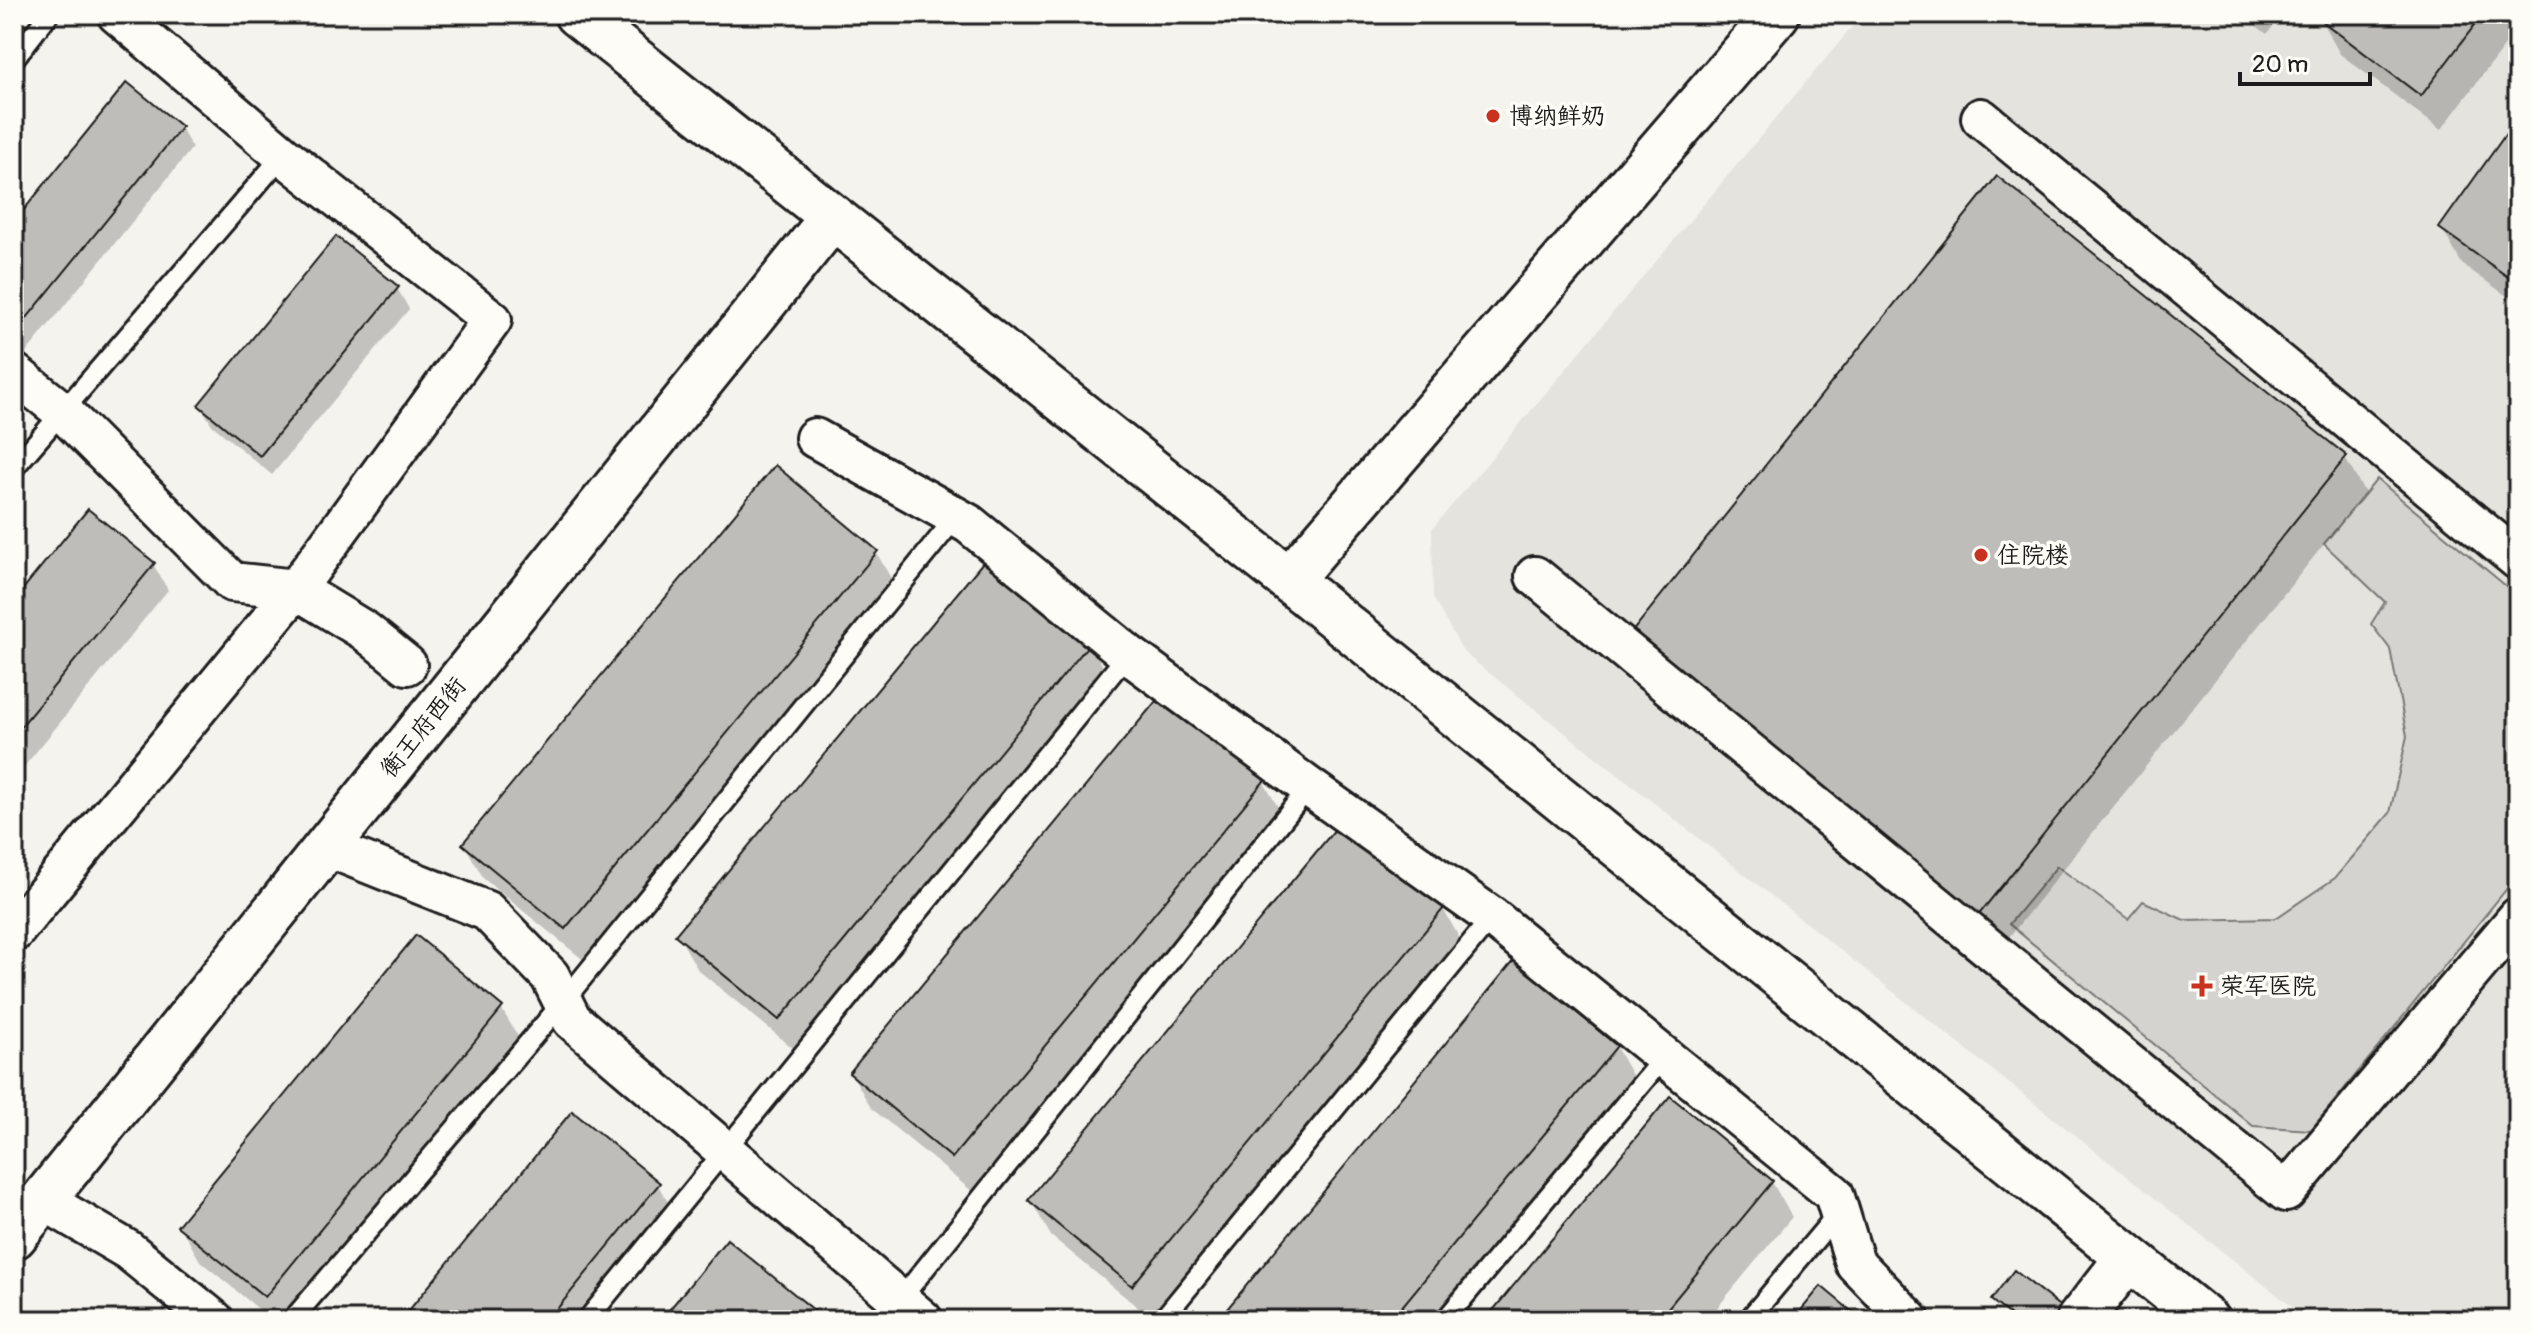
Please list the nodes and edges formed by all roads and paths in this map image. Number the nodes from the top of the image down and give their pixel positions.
1 (49, 14) edge
2 (117, 14) edge
3 (577, 14) edge
4 (1777, 14) edge
5 (14, 59) edge
6 (1981, 118) dead end
7 (283, 155) junction
8 (832, 218) junction
9 (14, 373) edge
10 (62, 411) junction
11 (815, 438) dead end
12 (14, 468) edge
13 (956, 517) junction
14 (2518, 560) edge
15 (1535, 576) dead end
16 (1289, 580) junction
17 (296, 589) junction
18 (1128, 654) junction
19 (407, 665) dead end
20 (1309, 787) junction
21 (327, 847) junction
22 (1492, 917) junction
23 (2518, 917) edge
24 (14, 932) edge
25 (563, 1002) junction
26 (1663, 1058) junction
27 (725, 1150) junction
28 (43, 1200) junction
29 (1838, 1213) junction
30 (14, 1236) edge
31 (2128, 1258) junction
32 (902, 1313) edge
33 (214, 1320) edge
34 (292, 1320) edge
35 (587, 1320) edge
36 (1162, 1320) edge
37 (1445, 1320) edge
38 (1748, 1320) edge
39 (1910, 1320) edge
40 (2079, 1320) edge
41 (2206, 1320) edge

1 - 5 lane
2 - 7 street
3 - 8 street
4 - 16 street
6 - 14 street
7 - 10 lane
7 - 17 street
8 - 16 street
8 - 21 street, 衡王府西街
9 - 10 street
10 - 12 lane
10 - 17 street
11 - 13 street
13 - 18 street
13 - 25 lane
15 - 23 street
16 - 31 street
17 - 19 street
17 - 24 street
18 - 20 street
18 - 27 lane
20 - 22 street
20 - 32 lane
21 - 25 street
21 - 28 street, 衡王府西街
22 - 26 street
22 - 36 lane
25 - 27 street
25 - 34 lane
26 - 29 street
26 - 37 lane
27 - 32 street
27 - 35 lane
28 - 30 street, 衡王府西街
28 - 33 street
29 - 38 lane
29 - 39 street
31 - 40 street
31 - 41 street

